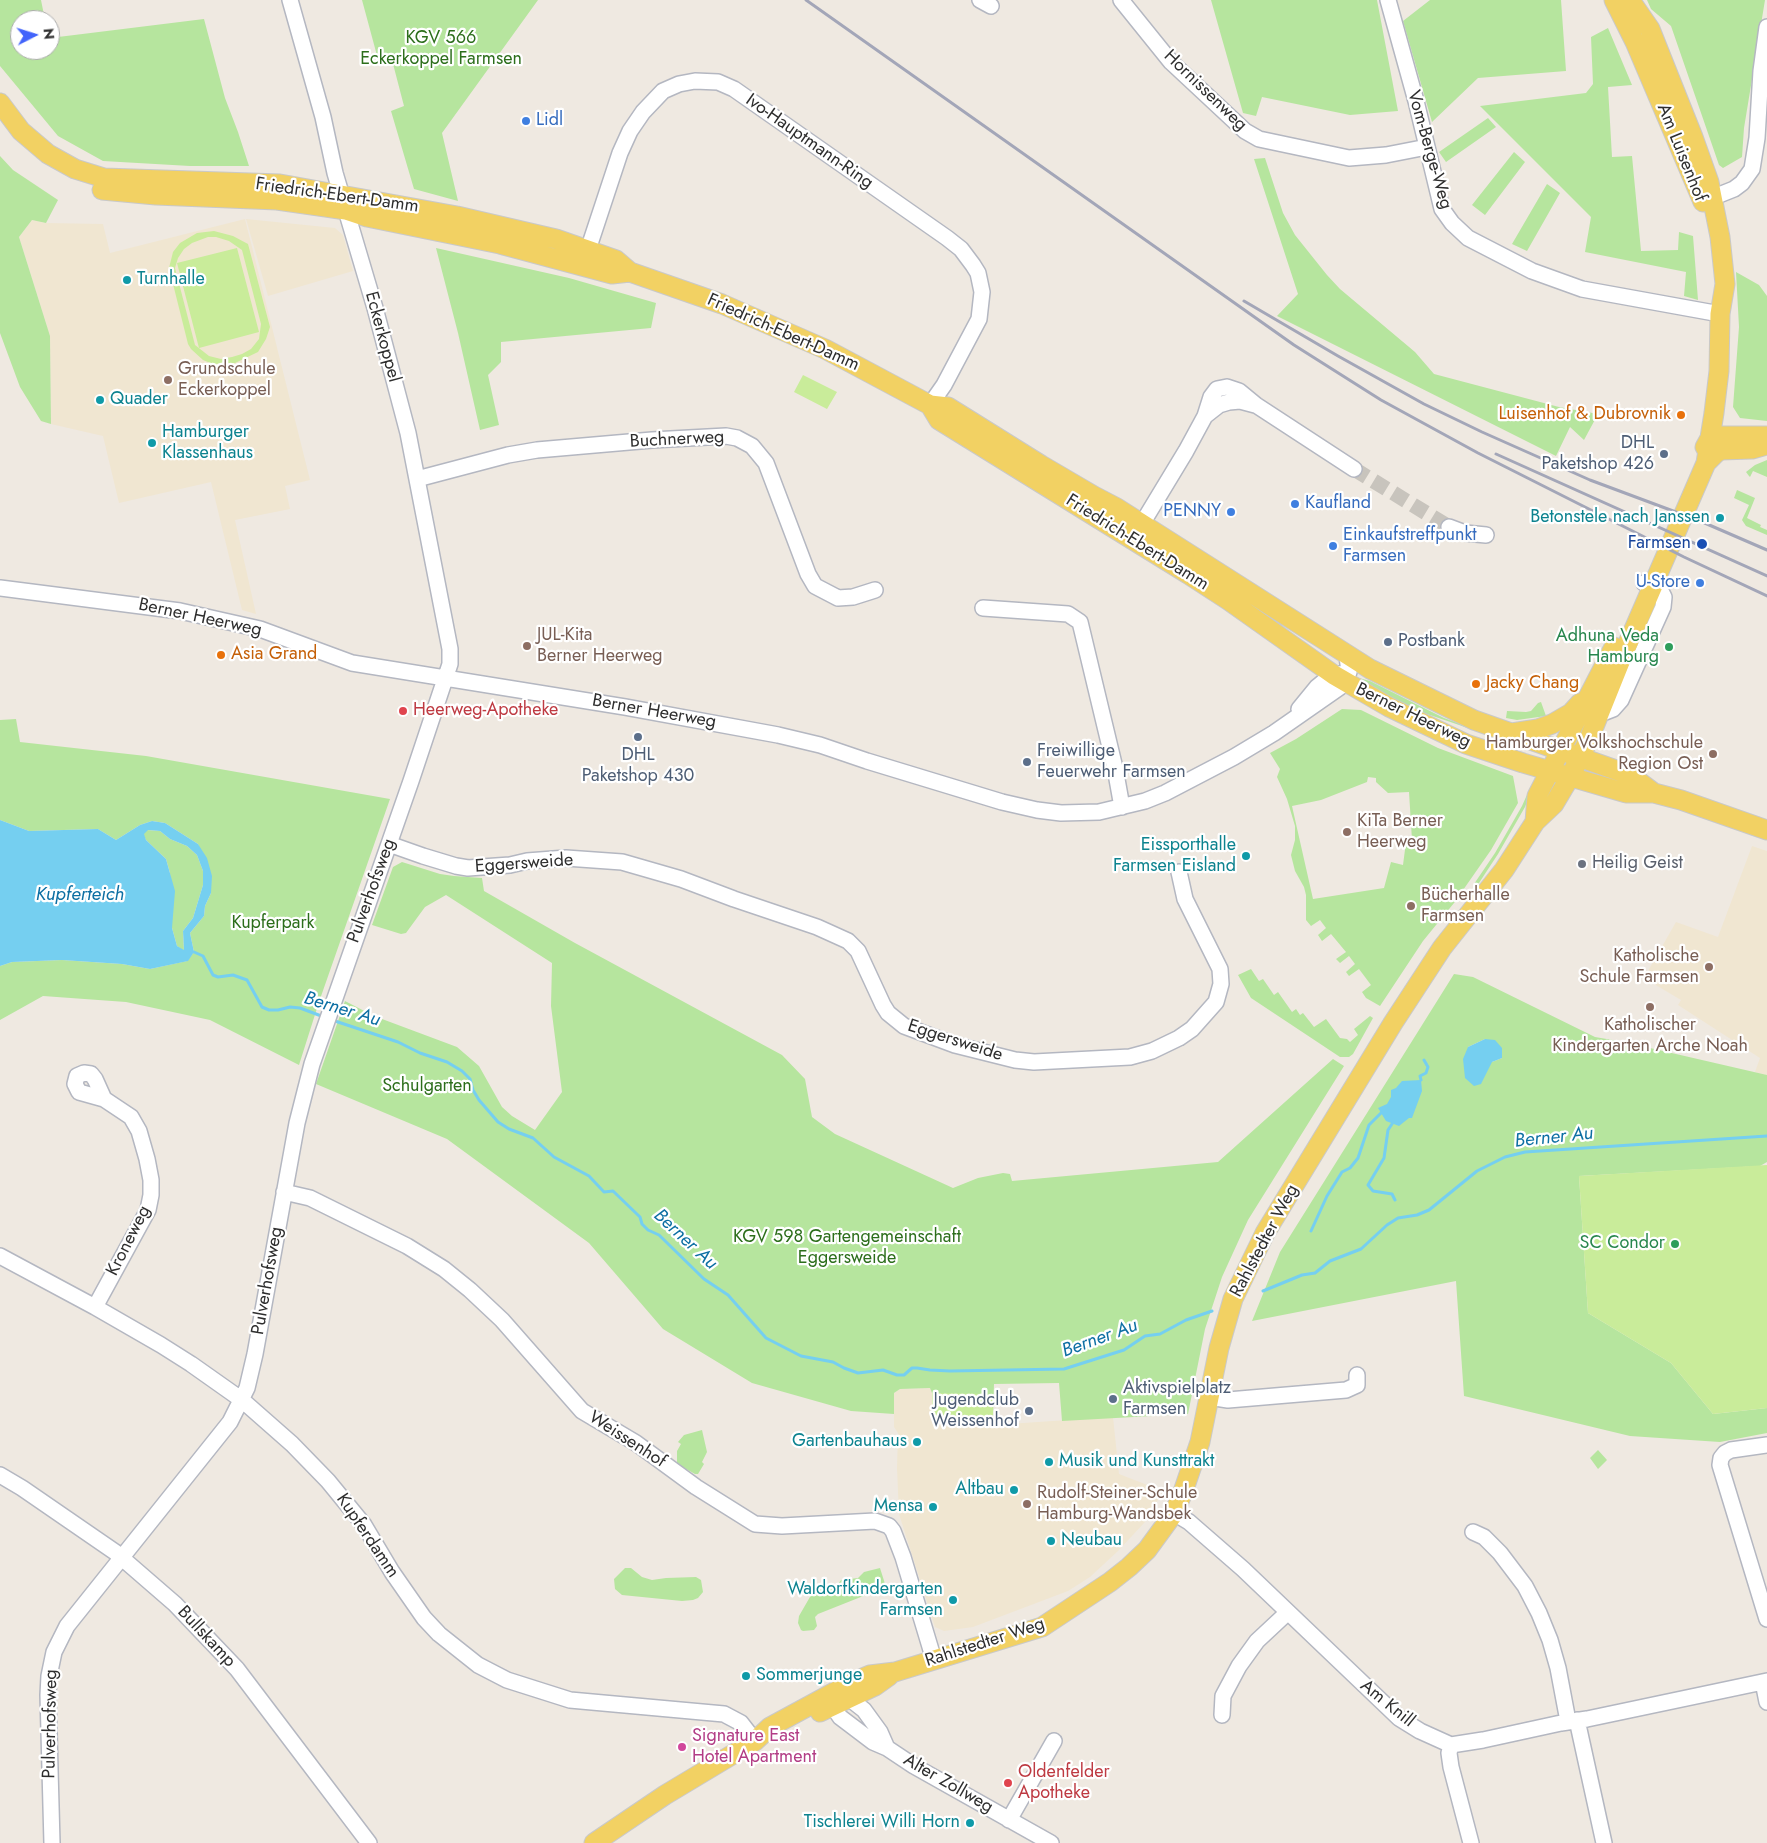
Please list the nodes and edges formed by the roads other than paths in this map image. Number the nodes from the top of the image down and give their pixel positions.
1 (290, 0) edge
2 (1121, 0) edge
3 (1388, 0) edge
4 (1614, 0) edge
5 (1630, 0) edge
6 (1767, 27) edge
7 (0, 103) edge
8 (0, 123) edge
9 (1427, 147) junction
10 (1708, 200) junction
11 (384, 202) junction
12 (349, 211) junction
13 (586, 258) junction
14 (1720, 314) junction
15 (1227, 387) junction
16 (1240, 401) junction
17 (930, 405) junction
18 (1256, 405) junction
19 (1205, 416) junction
20 (1767, 436) edge
21 (1719, 441) junction
22 (1767, 445) edge
23 (1354, 469) tunnel mouth
24 (417, 480) junction
25 (1448, 527) tunnel mouth
26 (1137, 532) junction
27 (1486, 535) dead end
28 (1649, 583) junction
29 (0, 588) edge
30 (875, 590) dead end
31 (983, 608) dead end
32 (1344, 671) junction
33 (445, 679) junction
34 (1590, 693) junction
35 (1508, 734) junction
36 (1560, 751) junction
37 (1580, 758) junction
38 (1550, 771) junction
39 (1570, 776) junction
40 (1654, 793) junction
41 (1122, 807) junction
42 (1535, 822) junction
43 (1767, 830) edge
44 (389, 844) junction
45 (1178, 872) dead end
46 (104, 1099) dead end
47 (284, 1192) junction
48 (0, 1256) edge
49 (95, 1307) junction
50 (1356, 1376) dead end
51 (1209, 1397) junction
52 (242, 1400) junction
53 (1767, 1445) edge
54 (0, 1475) edge
55 (1174, 1513) junction
56 (1474, 1532) dead end
57 (122, 1557) junction
58 (1287, 1613) junction
59 (1767, 1619) edge
60 (934, 1660) junction
61 (895, 1672) junction
62 (1765, 1681) edge
63 (841, 1701) junction
64 (1767, 1702) edge
65 (1222, 1715) dead end
66 (1572, 1721) junction
67 (755, 1741) junction
68 (1054, 1741) dead end
69 (1451, 1745) junction
70 (887, 1748) junction
71 (1009, 1820) junction
72 (1023, 1836) edge
73 (52, 1843) edge
74 (369, 1843) edge
75 (594, 1843) edge
76 (1051, 1843) edge
77 (1471, 1843) edge
78 (1604, 1843) edge

1 - 12 street, Eckerkoppel
2 - 9 street, Hornissenweg
3 - 9 street, Vom-Berge-Weg
4 - 10 main road, Am Luisenhof
5 - 10 main road, Am Luisenhof
6 - 10 street
7 - 12 main road, Friedrich-Ebert-Damm
8 - 12 main road, Friedrich-Ebert-Damm
9 - 14 street, Vom-Berge-Weg
10 - 14 main road, Am Luisenhof
11 - 12 main road
11 - 12 main road, Friedrich-Ebert-Damm
11 - 13 main road, Friedrich-Ebert-Damm
12 - 13 main road, Friedrich-Ebert-Damm
12 - 24 street, Eckerkoppel
13 - 17 main road, Friedrich-Ebert-Damm
13 - 17 street, Ivo-Hauptmann-Ring
14 - 21 main road, Am Luisenhof
15 - 16 street
15 - 18 street
15 - 19 street
16 - 18 street
16 - 19 street
17 - 26 main road, Friedrich-Ebert-Damm
18 - 23 street
19 - 26 street
20 - 21 main road
21 - 22 main road
21 - 28 main road, Am Luisenhof
21 - 28 main road
24 - 30 street, Buchnerweg
24 - 33 street, Eckerkoppel
25 - 27 street
26 - 32 main road, Friedrich-Ebert-Damm
28 - 34 main road, Rahlstedter Weg
28 - 37 main road, Rahlstedter Weg
29 - 33 street, Berner Heerweg
31 - 41 street
32 - 35 main road, Berner Heerweg
32 - 38 main road, Berner Heerweg
32 - 41 street, Berner Heerweg
33 - 41 street, Berner Heerweg
33 - 44 street, Pulverhofsweg
34 - 35 main road
34 - 36 main road, Rahlstedter Weg
35 - 36 main road, Berner Heerweg
36 - 37 main road, Berner Heerweg
36 - 38 main road, Rahlstedter Weg
37 - 39 main road, Rahlstedter Weg
37 - 40 main road, Berner Heerweg
38 - 39 main road, Berner Heerweg
38 - 42 main road, Rahlstedter Weg
39 - 40 main road, Berner Heerweg
39 - 42 main road, Rahlstedter Weg
40 - 43 main road, Berner Heerweg
42 - 51 main road, Rahlstedter Weg
44 - 45 street, Eggersweide
44 - 47 street, Pulverhofsweg
46 - 49 street, Kroneweg
47 - 52 street, Pulverhofsweg
47 - 60 street, Weissenhof
48 - 49 street, Kupferdamm
49 - 52 street, Kupferdamm
50 - 51 street
51 - 55 main road, Rahlstedter Weg
52 - 57 street, Pulverhofsweg
52 - 67 street, Kupferdamm
53 - 59 street
54 - 57 street, Bullskamp
55 - 58 street, Am Knill
55 - 60 main road, Rahlstedter Weg
56 - 66 street
57 - 73 street, Pulverhofsweg
57 - 74 street, Bullskamp
58 - 65 street
58 - 69 street, Am Knill
60 - 61 main road, Rahlstedter Weg
61 - 63 main road, Rahlstedter Weg
61 - 63 main road, Rahlstedter Weg
62 - 64 street
62 - 66 street
63 - 67 main road, Rahlstedter Weg
63 - 70 street, Alter Zollweg
63 - 70 street, Alter Zollweg
66 - 69 street
66 - 78 street
67 - 75 main road, Rahlstedter Weg
68 - 71 street, Alter Zollweg
69 - 77 street
70 - 71 street, Alter Zollweg
71 - 72 street, Alter Zollweg
72 - 76 street, Alter Zollweg

